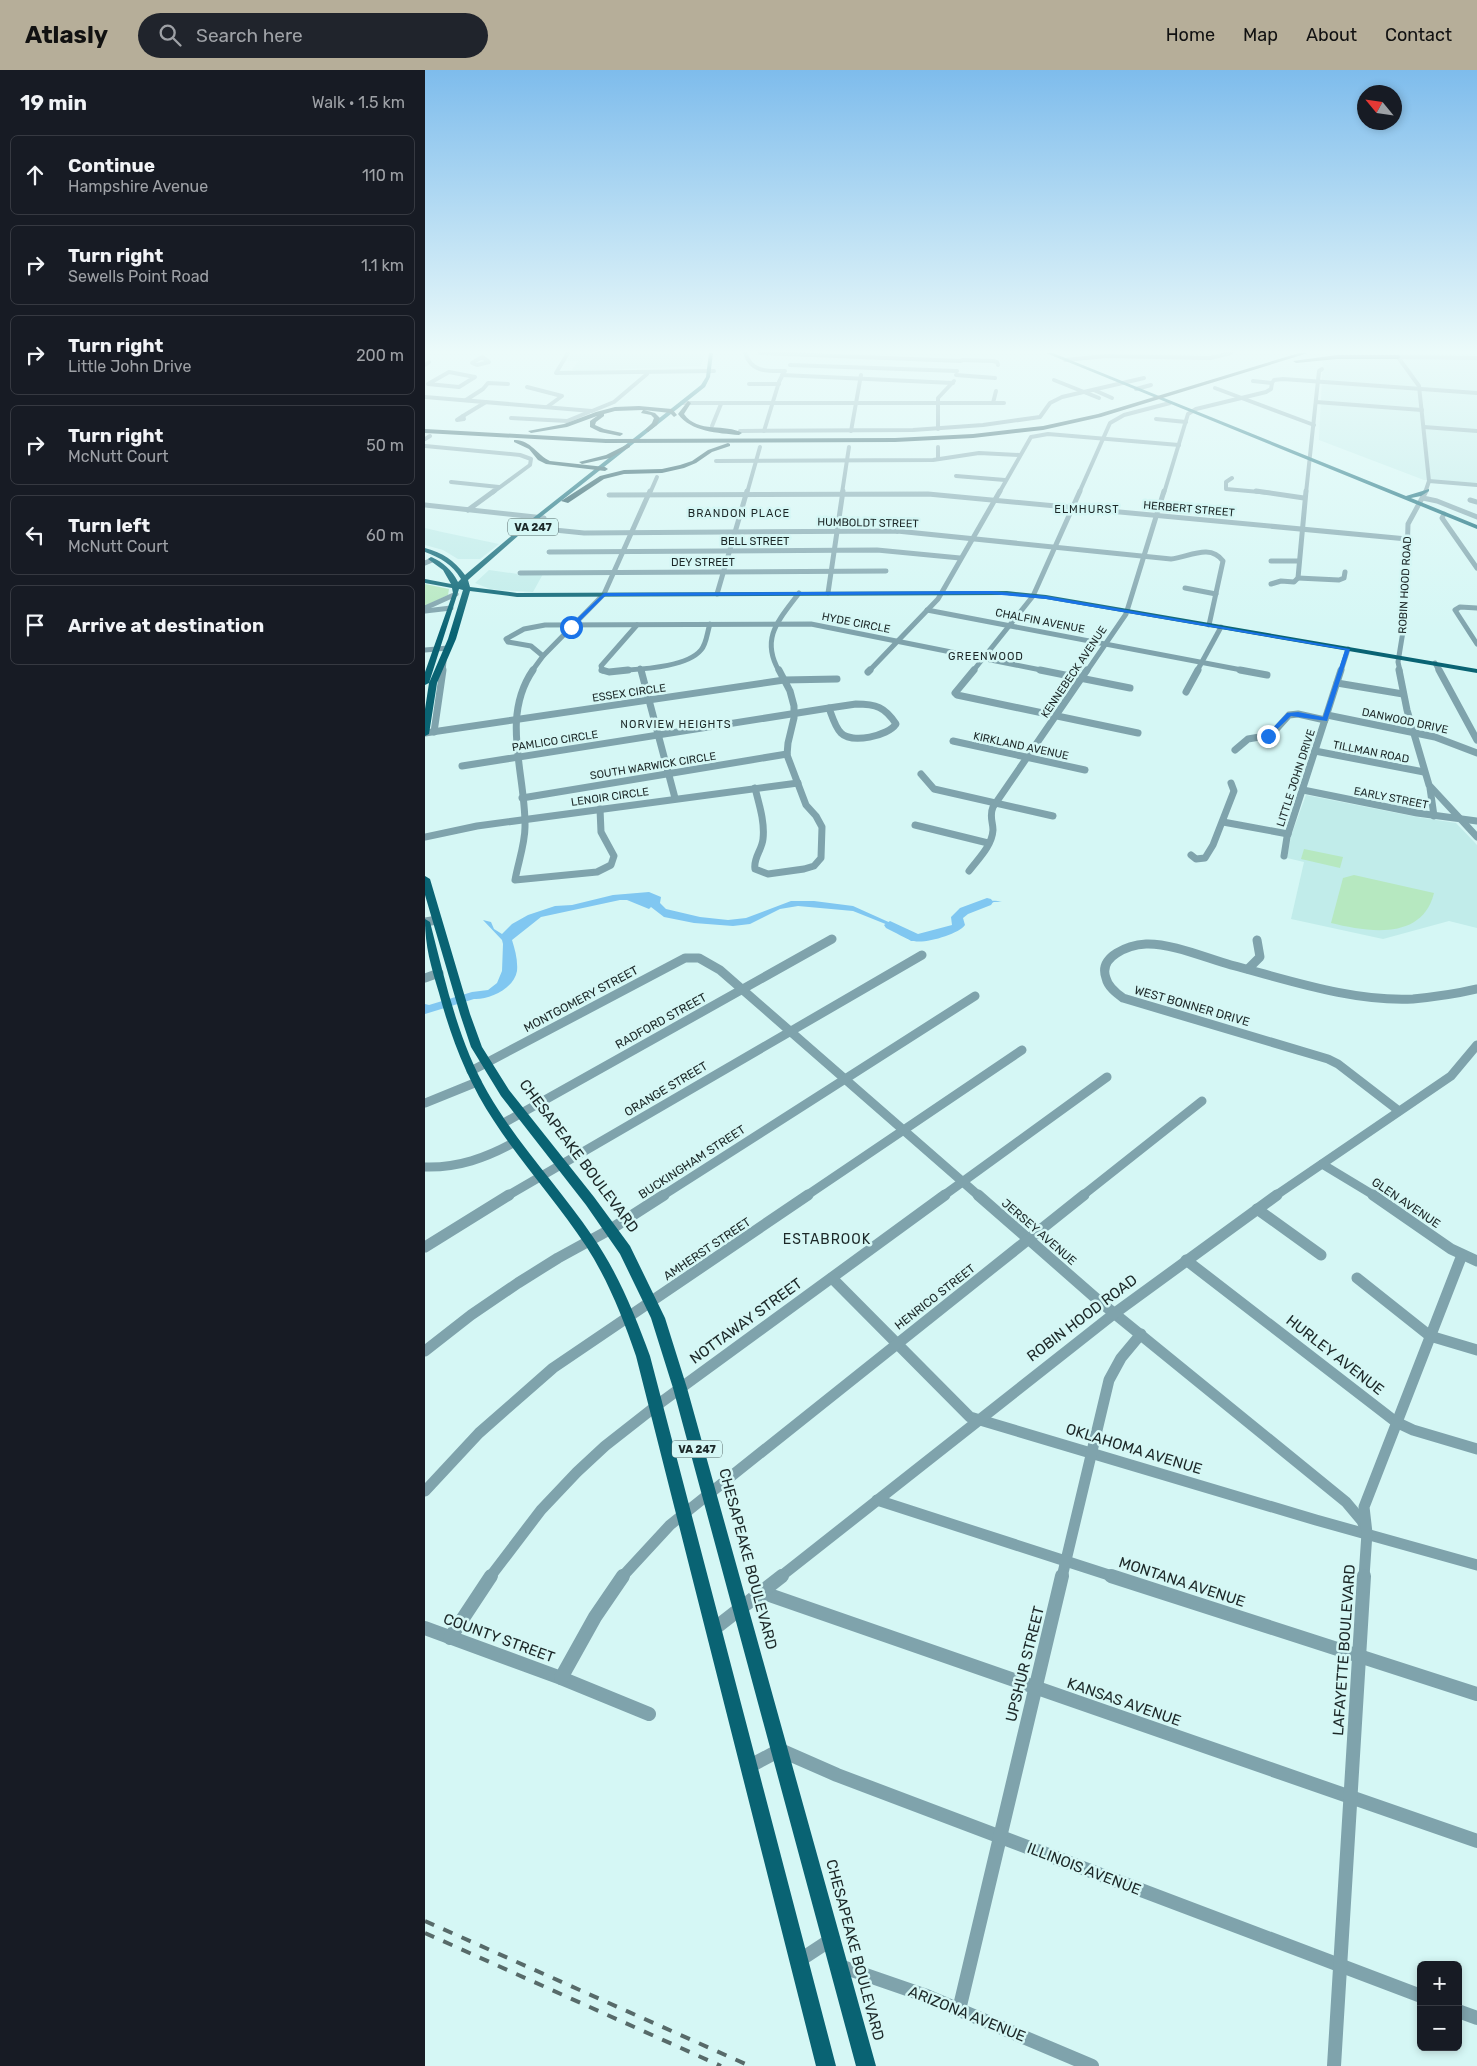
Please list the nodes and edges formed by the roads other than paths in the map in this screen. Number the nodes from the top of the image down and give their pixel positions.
1 (427, 446) edge
2 (529, 446) edge
3 (632, 446) joint
4 (727, 446) edge
5 (1025, 446) edge
6 (1099, 446) edge
7 (1179, 446) edge
8 (1277, 446) edge
9 (1311, 446) edge
10 (1425, 446) edge
11 (938, 447) dead end
12 (760, 448) dead end
13 (849, 448) dead end
14 (544, 451) dead end
15 (1021, 453) junction
16 (938, 459) junction
17 (1309, 459) junction
18 (716, 461) dead end
19 (756, 461) junction
20 (847, 461) junction
21 (603, 469) junction
22 (956, 476) dead end
23 (657, 477) dead end
24 (1232, 478) dead end
25 (1005, 480) junction
26 (452, 482) dead end
27 (1429, 482) junction
28 (1477, 485) edge
29 (499, 487) junction
30 (1427, 490) junction
31 (842, 494) junction
32 (609, 495) dead end
33 (649, 495) junction
34 (746, 495) junction
35 (1304, 498) junction
36 (1404, 498) junction
37 (1423, 498) junction
38 (565, 500) junction
39 (993, 500) junction
40 (1470, 500) dead end
41 (1477, 502) edge
42 (1419, 504) junction
43 (425, 505) edge
44 (1072, 508) junction
45 (468, 510) junction
46 (1415, 511) junction
47 (1436, 511) junction
48 (1477, 512) edge
49 (1444, 514) junction
50 (1471, 514) junction
51 (1156, 516) junction
52 (541, 517) junction
53 (1477, 517) edge
54 (1456, 519) junction
55 (903, 522) dead end
56 (528, 528) junction
57 (1477, 528) edge
58 (1301, 530) junction
59 (837, 531) junction
60 (897, 531) junction
61 (632, 532) junction
62 (734, 532) junction
63 (971, 539) junction
64 (1407, 539) junction
65 (1054, 547) junction
66 (425, 550) edge
67 (729, 551) junction
68 (833, 551) junction
69 (549, 552) dead end
70 (623, 552) junction
71 (425, 556) edge
72 (1143, 556) junction
73 (960, 558) junction
74 (433, 560) junction
75 (1271, 561) dead end
76 (1299, 561) junction
77 (425, 563) edge
78 (482, 564) junction
79 (455, 566) junction
80 (1477, 568) edge
81 (886, 570) dead end
82 (831, 571) junction
83 (614, 572) junction
84 (722, 572) junction
85 (1345, 572) dead end
86 (520, 573) dead end
87 (453, 577) junction
88 (464, 578) junction
89 (1298, 578) junction
90 (425, 581) edge
91 (436, 583) junction
92 (1271, 584) dead end
93 (1185, 588) dead end
94 (467, 589) junction
95 (456, 591) junction
96 (489, 593) junction
97 (799, 593) junction
98 (828, 593) junction
99 (942, 593) junction
100 (604, 594) junction
101 (717, 594) junction
102 (1216, 594) junction
103 (1033, 596) junction
104 (463, 603) junction
105 (451, 608) junction
106 (1477, 608) edge
107 (425, 610) edge
108 (927, 610) junction
109 (1127, 611) junction
110 (710, 624) junction
111 (777, 624) junction
112 (573, 625) junction
113 (637, 625) junction
114 (1209, 625) junction
115 (1010, 626) junction
116 (1221, 627) junction
117 (897, 642) junction
118 (1105, 644) junction
119 (1477, 644) edge
120 (436, 649) junction
121 (1348, 649) junction
122 (425, 650) edge
123 (446, 652) junction
124 (543, 656) junction
125 (1398, 657) junction
126 (983, 659) junction
127 (1202, 662) junction
128 (1435, 663) junction
129 (640, 668) junction
130 (1477, 671) edge
131 (868, 672) dead end
132 (1267, 675) dead end
133 (428, 678) edge
134 (1081, 678) junction
135 (837, 679) dead end
136 (784, 680) junction
137 (1337, 683) junction
138 (1130, 688) dead end
139 (1186, 692) dead end
140 (1403, 694) junction
141 (649, 700) junction
142 (427, 704) edge
143 (829, 708) junction
144 (795, 713) junction
145 (1056, 716) junction
146 (1326, 718) junction
147 (515, 720) junction
148 (1413, 732) junction
149 (428, 733) edge
150 (1138, 733) dead end
151 (659, 735) junction
152 (1477, 740) edge
153 (953, 741) dead end
154 (1235, 750) dead end
155 (1315, 751) junction
156 (1477, 753) edge
157 (787, 754) junction
158 (518, 757) junction
159 (1028, 757) junction
160 (461, 766) dead end
161 (1085, 770) dead end
162 (1424, 772) junction
163 (669, 773) junction
164 (921, 774) dead end
165 (798, 783) junction
166 (1231, 783) dead end
167 (1429, 785) junction
168 (755, 788) junction
169 (1303, 790) junction
170 (522, 798) junction
171 (675, 798) junction
172 (995, 803) junction
173 (600, 809) junction
174 (1053, 816) dead end
175 (1434, 816) junction
176 (525, 819) junction
177 (1460, 820) junction
178 (1477, 821) edge
179 (1223, 822) junction
180 (915, 825) dead end
181 (1288, 834) junction
182 (425, 837) edge
183 (1477, 837) edge
184 (988, 842) junction
185 (1191, 855) dead end
186 (1284, 856) dead end
187 (969, 871) dead end
188 (425, 879) edge
189 (429, 921) edge
190 (832, 939) dead end
191 (1257, 940) dead end
192 (921, 954) dead end
193 (689, 957) joint
194 (1248, 969) junction
195 (432, 976) edge
196 (743, 989) junction
197 (1474, 992) edge
198 (975, 996) dead end
199 (791, 1030) junction
200 (1477, 1045) edge
201 (1022, 1050) dead end
202 (485, 1063) junction
203 (474, 1076) junction
204 (846, 1078) junction
205 (1107, 1078) dead end
206 (1202, 1101) dead end
207 (425, 1103) edge
208 (1399, 1111) junction
209 (521, 1113) junction
210 (502, 1124) junction
211 (904, 1130) junction
212 (515, 1142) junction
213 (1322, 1164) junction
214 (563, 1165) junction
215 (425, 1167) edge
216 (542, 1177) junction
217 (964, 1182) junction
218 (1257, 1209) junction
219 (611, 1229) junction
220 (1029, 1239) junction
221 (589, 1241) junction
222 (425, 1247) edge
223 (1321, 1255) dead end
224 (1463, 1255) junction
225 (1186, 1260) junction
226 (1477, 1261) edge
227 (832, 1278) junction
228 (1357, 1278) dead end
229 (651, 1302) junction
230 (1115, 1312) junction
231 (629, 1317) junction
232 (1141, 1334) junction
233 (1430, 1336) junction
234 (896, 1344) junction
235 (1477, 1350) edge
236 (425, 1351) edge
237 (680, 1388) junction
238 (656, 1406) junction
239 (978, 1420) junction
240 (1397, 1422) junction
241 (1477, 1449) edge
242 (1092, 1453) junction
243 (425, 1491) edge
244 (709, 1494) junction
245 (877, 1500) junction
246 (684, 1514) junction
247 (1367, 1533) junction
248 (1066, 1561) junction
249 (1477, 1565) edge
250 (761, 1592) junction
251 (741, 1608) junction
252 (425, 1628) edge
253 (714, 1629) junction
254 (450, 1638) junction
255 (1360, 1657) junction
256 (561, 1678) junction
257 (1036, 1688) junction
258 (1477, 1694) edge
259 (649, 1714) dead end
260 (780, 1750) junction
261 (750, 1766) junction
262 (1350, 1797) junction
263 (1000, 1837) junction
264 (1477, 1841) edge
265 (832, 1939) junction
266 (800, 1960) junction
267 (839, 1966) junction
268 (1340, 1966) junction
269 (1417, 1995) edge
270 (959, 2010) junction
271 (1462, 2012) edge
272 (1477, 2018) edge
273 (826, 2066) edge
274 (866, 2066) edge
275 (1092, 2066) edge
276 (1334, 2066) edge

1 - 29 street
2 - 21 highway
3 - 14 highway
3 - 21 main road, VA 247
4 - 38 highway
5 - 15 street
6 - 44 street
7 - 51 street, KENNEBECK AVENUE
8 - 17 main road
9 - 17 street
10 - 27 street, ROBIN HOOD ROAD
11 - 16 street
12 - 19 street
13 - 20 street
15 - 16 street
15 - 25 street
16 - 20 street
17 - 35 street
17 - 36 main road
18 - 19 street
19 - 20 street
19 - 34 street
20 - 31 street
21 - 38 main road, VA 247
21 - 52 main road, VA 247
22 - 25 street
23 - 33 street
24 - 35 street
25 - 39 street
26 - 29 street
27 - 28 street
27 - 30 street, ROBIN HOOD ROAD
29 - 45 street
30 - 36 main road
30 - 37 street, ROBIN HOOD ROAD
31 - 34 street, HERBERT STREET
31 - 39 street, HERBERT STREET
31 - 59 street
32 - 33 street, HERBERT STREET
33 - 34 street, HERBERT STREET
33 - 61 street
34 - 62 street
35 - 58 street
36 - 42 main road
37 - 42 street, ROBIN HOOD ROAD
37 - 50 street
38 - 52 main road, VA 247
39 - 44 street, HERBERT STREET
39 - 63 street
40 - 41 street
42 - 46 street, ROBIN HOOD ROAD
42 - 47 main road
43 - 45 street
44 - 51 street, HERBERT STREET
44 - 65 street
45 - 52 street
46 - 47 main road
46 - 64 street, ROBIN HOOD ROAD
47 - 49 main road
48 - 50 street
49 - 54 main road
49 - 80 street
50 - 53 street
50 - 54 street
51 - 58 street, HERBERT STREET
51 - 72 street, KENNEBECK AVENUE
52 - 56 main road, VA 247
54 - 57 main road
55 - 60 street
56 - 61 street, HUMBOLDT STREET
56 - 78 main road, VA 247
56 - 94 main road, VA 247
58 - 64 street, HERBERT STREET
58 - 76 street
59 - 60 street, HUMBOLDT STREET
59 - 62 street, HUMBOLDT STREET
59 - 68 street
60 - 63 street, HUMBOLDT STREET
61 - 62 street, HUMBOLDT STREET
61 - 70 street
62 - 67 street
63 - 65 street, HUMBOLDT STREET
63 - 73 street
64 - 125 street, ROBIN HOOD ROAD
65 - 72 street, HUMBOLDT STREET
65 - 103 street
66 - 79 main road
67 - 68 street, BELL STREET
67 - 70 street, BELL STREET
67 - 84 street
68 - 73 street, BELL STREET
68 - 82 street
69 - 70 street, BELL STREET
70 - 83 street
71 - 74 main road
72 - 102 street, HUMBOLDT STREET
72 - 109 street, KENNEBECK AVENUE
73 - 99 street
74 - 77 street
74 - 87 main road
75 - 76 street
76 - 89 street
78 - 79 main road
78 - 88 main road, VA 247
79 - 88 main road
81 - 82 street, DEY STREET
82 - 84 street, DEY STREET
82 - 98 street
83 - 84 street, DEY STREET
83 - 86 street, DEY STREET
83 - 100 street
84 - 101 street
85 - 89 street
87 - 91 main road
87 - 95 main road
88 - 94 main road
88 - 95 main road, VA 247
89 - 92 street
90 - 91 main road
91 - 95 main road
93 - 102 street
94 - 95 main road
94 - 96 main road
94 - 104 main road, VA 247
95 - 105 main road, VA 247
95 - 107 street
96 - 100 main road
96 - 104 main road
97 - 98 main road
97 - 101 main road
97 - 111 street
98 - 99 main road
99 - 103 main road
99 - 108 street
100 - 101 main road
100 - 112 street
102 - 114 street
103 - 109 main road
103 - 115 street
104 - 123 main road, VA 247
105 - 107 street
105 - 120 main road, VA 247
106 - 119 street
108 - 115 street, CHALFIN AVENUE
108 - 117 street
109 - 114 main road
109 - 118 street, KENNEBECK AVENUE
110 - 111 street, HYDE CIRCLE
110 - 113 street, HYDE CIRCLE
110 - 129 street
111 - 117 street, HYDE CIRCLE
111 - 136 street
112 - 113 street, HYDE CIRCLE
112 - 124 street
112 - 124 street
113 - 129 street
114 - 116 main road
115 - 118 street, CHALFIN AVENUE
115 - 126 street
116 - 121 main road
116 - 127 street
117 - 126 street, HYDE CIRCLE
117 - 131 street
118 - 127 street, CHALFIN AVENUE
118 - 134 street, KENNEBECK AVENUE
120 - 122 street
120 - 123 street
120 - 133 main road, VA 247
121 - 125 main road
121 - 137 street, LITTLE JOHN DRIVE
123 - 133 main road, VA 247
123 - 149 street
124 - 147 street
125 - 128 main road
125 - 140 street, ROBIN HOOD ROAD
126 - 134 street, HYDE CIRCLE
126 - 145 street
127 - 132 street, CHALFIN AVENUE
127 - 139 street
128 - 130 main road
128 - 152 street
129 - 141 street
133 - 142 main road, VA 247
134 - 138 street, HYDE CIRCLE
134 - 145 street, KENNEBECK AVENUE
135 - 136 street, ESSEX CIRCLE
136 - 141 street, ESSEX CIRCLE
136 - 144 street
137 - 140 street
137 - 146 street, LITTLE JOHN DRIVE
140 - 148 street, ROBIN HOOD ROAD
141 - 147 street, ESSEX CIRCLE
141 - 151 street
142 - 149 main road, VA 247
143 - 143 street, PAMLICO CIRCLE
143 - 144 street, PAMLICO CIRCLE
144 - 151 street, PAMLICO CIRCLE
144 - 157 street
145 - 150 street
145 - 159 street, KENNEBECK AVENUE
146 - 148 street, DANWOOD DRIVE
146 - 154 street, DANWOOD DRIVE
146 - 155 street, LITTLE JOHN DRIVE
147 - 149 street, ESSEX CIRCLE
147 - 158 street
148 - 156 street, DANWOOD DRIVE
148 - 162 street, ROBIN HOOD ROAD
151 - 158 street, PAMLICO CIRCLE
151 - 163 street
153 - 159 street, KIRKLAND AVENUE
155 - 162 street, TILLMAN ROAD
155 - 169 street, LITTLE JOHN DRIVE
157 - 163 street, SOUTH WARWICK CIRCLE
157 - 165 street
158 - 160 street, PAMLICO CIRCLE
158 - 170 street
159 - 161 street, KIRKLAND AVENUE
159 - 172 street, KENNEBECK AVENUE
162 - 167 street, ROBIN HOOD ROAD
163 - 170 street, SOUTH WARWICK CIRCLE
163 - 171 street
164 - 172 street
165 - 168 street, LENOIR CIRCLE
165 - 168 street
166 - 179 street
167 - 175 street
167 - 177 street, ROBIN HOOD ROAD
168 - 171 street, LENOIR CIRCLE
169 - 175 street, EARLY STREET
169 - 181 street, LITTLE JOHN DRIVE
170 - 176 street
171 - 173 street, LENOIR CIRCLE
172 - 174 street
172 - 184 street, KENNEBECK AVENUE
173 - 176 street, LENOIR CIRCLE
173 - 176 street
175 - 177 street, EARLY STREET
176 - 182 street, LENOIR CIRCLE
177 - 178 street, EARLY STREET
177 - 183 street, ROBIN HOOD ROAD
179 - 181 street
179 - 185 street
180 - 184 street
181 - 186 street, LITTLE JOHN DRIVE
184 - 187 street, KENNEBECK AVENUE
188 - 189 main road, CHESAPEAKE BOULEVARD / VA 247
189 - 195 main road, CHESAPEAKE BOULEVARD / VA 247
189 - 202 main road, CHESAPEAKE BOULEVARD / VA 247
190 - 196 street, RADFORD STREET
191 - 194 street
192 - 199 street, ORANGE STREET
193 - 196 street, JERSEY AVENUE
193 - 202 street, MONTGOMERY STREET
194 - 197 street
194 - 208 street, WEST BONNER DRIVE
195 - 203 main road, CHESAPEAKE BOULEVARD / VA 247
196 - 199 street, JERSEY AVENUE
196 - 209 street, RADFORD STREET
198 - 204 street, BUCKINGHAM STREET
199 - 204 street, JERSEY AVENUE
199 - 214 street, ORANGE STREET
200 - 208 street, ROBIN HOOD ROAD
201 - 211 street, AMHERST STREET
202 - 203 street, MONTGOMERY STREET
202 - 209 main road, CHESAPEAKE BOULEVARD / VA 247
203 - 207 street, MONTGOMERY STREET
203 - 210 main road, CHESAPEAKE BOULEVARD / VA 247
204 - 211 street, JERSEY AVENUE
204 - 219 street, BUCKINGHAM STREET
205 - 217 street, NOTTAWAY STREET
206 - 220 street, HENRICO STREET
208 - 213 street, ROBIN HOOD ROAD
209 - 210 street, RADFORD STREET
209 - 214 main road, CHESAPEAKE BOULEVARD / VA 247
210 - 212 main road, CHESAPEAKE BOULEVARD / VA 247
211 - 217 street, JERSEY AVENUE
211 - 229 street, AMHERST STREET
212 - 215 street
212 - 216 main road, CHESAPEAKE BOULEVARD / VA 247
213 - 218 street, ROBIN HOOD ROAD
213 - 224 street, GLEN AVENUE
214 - 216 street, ORANGE STREET
214 - 219 main road, CHESAPEAKE BOULEVARD / VA 247
216 - 221 main road, CHESAPEAKE BOULEVARD / VA 247
216 - 222 street, ORANGE STREET
217 - 220 street, JERSEY AVENUE
217 - 227 street, NOTTAWAY STREET
218 - 223 street
218 - 225 street, ROBIN HOOD ROAD
219 - 221 street, BUCKINGHAM STREET
219 - 229 main road, CHESAPEAKE BOULEVARD / VA 247
220 - 230 street, JERSEY AVENUE
220 - 234 street, HENRICO STREET
221 - 231 main road, CHESAPEAKE BOULEVARD / VA 247
221 - 236 street, BUCKINGHAM STREET
224 - 226 street, GLEN AVENUE
224 - 233 street, LAFAYETTE BOULEVARD
225 - 230 street, ROBIN HOOD ROAD
225 - 240 street, HURLEY AVENUE
227 - 234 street, OKLAHOMA AVENUE
227 - 237 street, NOTTAWAY STREET
228 - 233 street
229 - 231 street, AMHERST STREET
229 - 237 main road, CHESAPEAKE BOULEVARD / VA 247
230 - 232 street, JERSEY AVENUE
230 - 239 street, ROBIN HOOD ROAD
231 - 238 main road, CHESAPEAKE BOULEVARD / VA 247
231 - 243 street, AMHERST STREET
232 - 242 street, UPSHUR STREET
232 - 247 street, JERSEY AVENUE
233 - 235 street
233 - 240 street, LAFAYETTE BOULEVARD
234 - 239 street, OKLAHOMA AVENUE
234 - 244 street, HENRICO STREET
237 - 238 street, NOTTAWAY STREET
237 - 244 main road, CHESAPEAKE BOULEVARD / VA 247
238 - 246 main road, CHESAPEAKE BOULEVARD / VA 247
238 - 254 street, NOTTAWAY STREET
239 - 242 street, OKLAHOMA AVENUE
239 - 245 street, ROBIN HOOD ROAD
240 - 241 street, HURLEY AVENUE
240 - 247 street, LAFAYETTE BOULEVARD
242 - 247 street, OKLAHOMA AVENUE
242 - 248 street, UPSHUR STREET
244 - 246 street, HENRICO STREET
244 - 251 main road, CHESAPEAKE BOULEVARD / VA 247
245 - 248 street, MONTANA AVENUE
245 - 250 street, ROBIN HOOD ROAD
246 - 253 main road, CHESAPEAKE BOULEVARD / VA 247
246 - 256 street, COUNTY STREET
247 - 249 street, OKLAHOMA AVENUE
247 - 255 street, LAFAYETTE BOULEVARD
248 - 255 street, MONTANA AVENUE
248 - 257 street, UPSHUR STREET
250 - 251 street, ROBIN HOOD ROAD
250 - 257 street, KANSAS AVENUE
251 - 253 street, ROBIN HOOD ROAD
251 - 260 main road, CHESAPEAKE BOULEVARD / VA 247
252 - 254 street, COUNTY STREET
253 - 261 main road, CHESAPEAKE BOULEVARD / VA 247
254 - 256 street, COUNTY STREET
255 - 258 street, MONTANA AVENUE
255 - 262 street, LAFAYETTE BOULEVARD
256 - 259 street, COUNTY STREET
257 - 262 street, KANSAS AVENUE
257 - 263 street, UPSHUR STREET
260 - 261 street
260 - 263 street, ILLINOIS AVENUE
260 - 265 main road, CHESAPEAKE BOULEVARD / VA 247
261 - 266 main road, CHESAPEAKE BOULEVARD / VA 247
262 - 264 street, KANSAS AVENUE
262 - 268 street, LAFAYETTE BOULEVARD
263 - 268 street, ILLINOIS AVENUE
263 - 270 street, UPSHUR STREET
265 - 266 street
265 - 267 main road, CHESAPEAKE BOULEVARD / VA 247
266 - 273 main road, CHESAPEAKE BOULEVARD / VA 247
267 - 270 street, ARIZONA AVENUE
267 - 274 main road, CHESAPEAKE BOULEVARD / VA 247
268 - 269 street, ILLINOIS AVENUE
268 - 276 street, LAFAYETTE BOULEVARD
270 - 275 street, ARIZONA AVENUE
271 - 272 street

